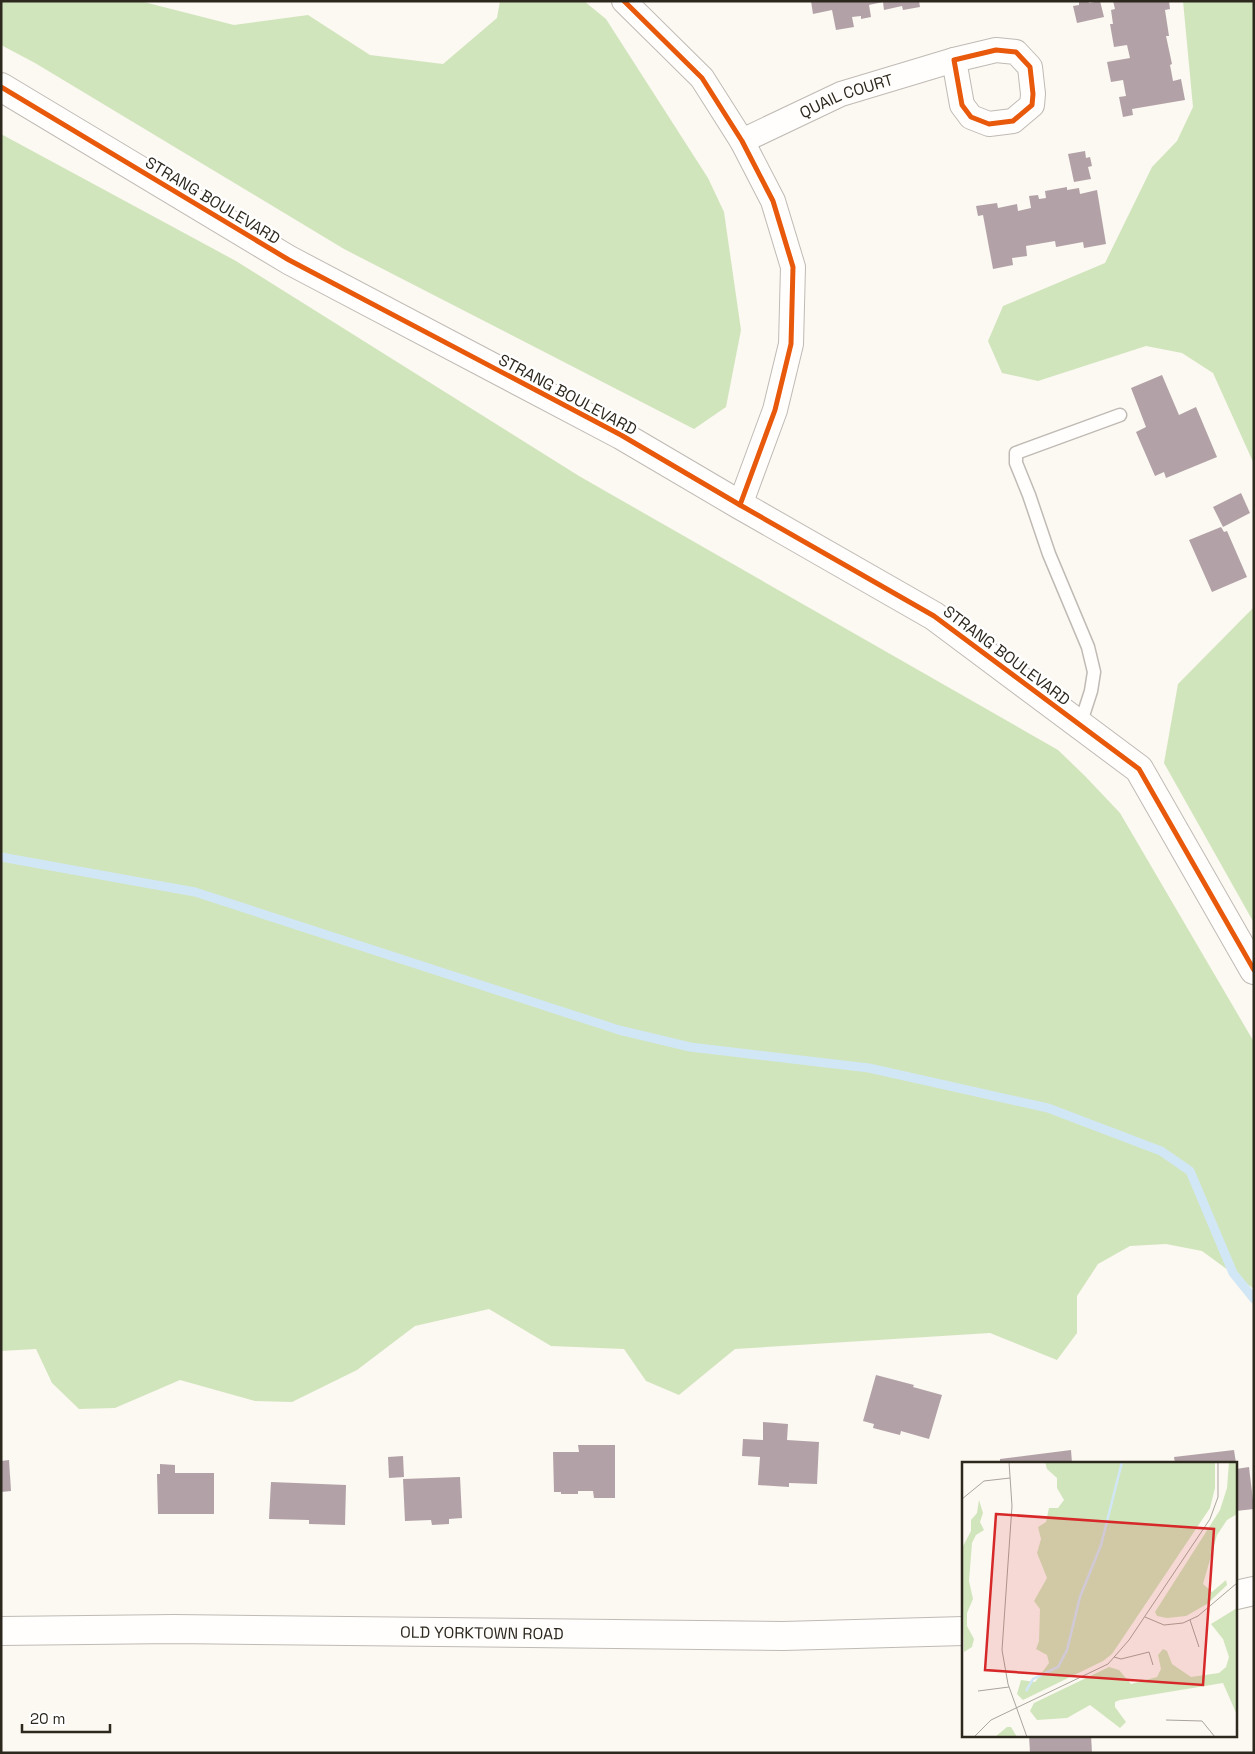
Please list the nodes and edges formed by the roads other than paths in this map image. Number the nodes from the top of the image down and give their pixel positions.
1 (624, 1) edge
2 (954, 60) dead end
3 (1, 87) edge
4 (742, 142) junction
5 (1120, 415) dead end
6 (740, 506) junction
7 (1080, 725) junction
8 (1254, 970) edge
9 (1254, 1591) edge
10 (1238, 1595) edge
11 (1, 1631) edge
12 (962, 1631) edge

1 - 4 street
2 - 4 street, QUAIL COURT
3 - 6 street, STRANG BOULEVARD
4 - 6 street
5 - 7 lane
6 - 7 street, STRANG BOULEVARD
7 - 8 street, STRANG BOULEVARD
9 - 10 street
11 - 12 street, OLD YORKTOWN ROAD

